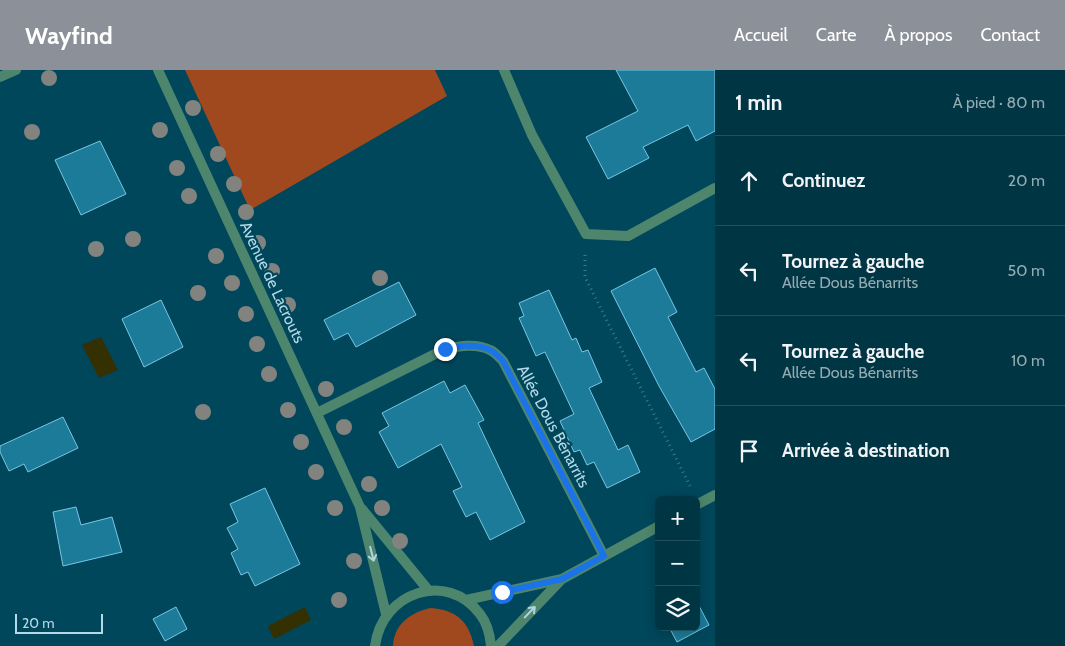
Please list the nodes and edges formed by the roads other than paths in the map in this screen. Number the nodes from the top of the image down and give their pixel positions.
1 (16, 70) edge
2 (158, 70) edge
3 (504, 70) edge
4 (0, 77) edge
5 (715, 188) edge
6 (317, 413) junction
7 (715, 495) edge
8 (700, 503) edge
9 (360, 507) junction
10 (655, 528) edge
11 (604, 556) junction
12 (562, 579) junction
13 (429, 591) junction
14 (466, 600) junction
15 (386, 614) junction
16 (376, 646) edge
17 (491, 646) edge
18 (498, 646) edge

1 - 4 street
2 - 6 street, Avenue de Lacrouts
3 - 5 street
6 - 9 street, Avenue de Lacrouts
6 - 11 street, Allée Dous Bénarrits
7 - 8 street
9 - 13 street, Avenue de Lacrouts
9 -> 15 street, Avenue de Lacrouts
10 - 11 street
11 - 12 street
12 - 14 street
18 -> 12 street
13 - 14 street
13 - 15 street
14 - 17 street
15 - 16 street

